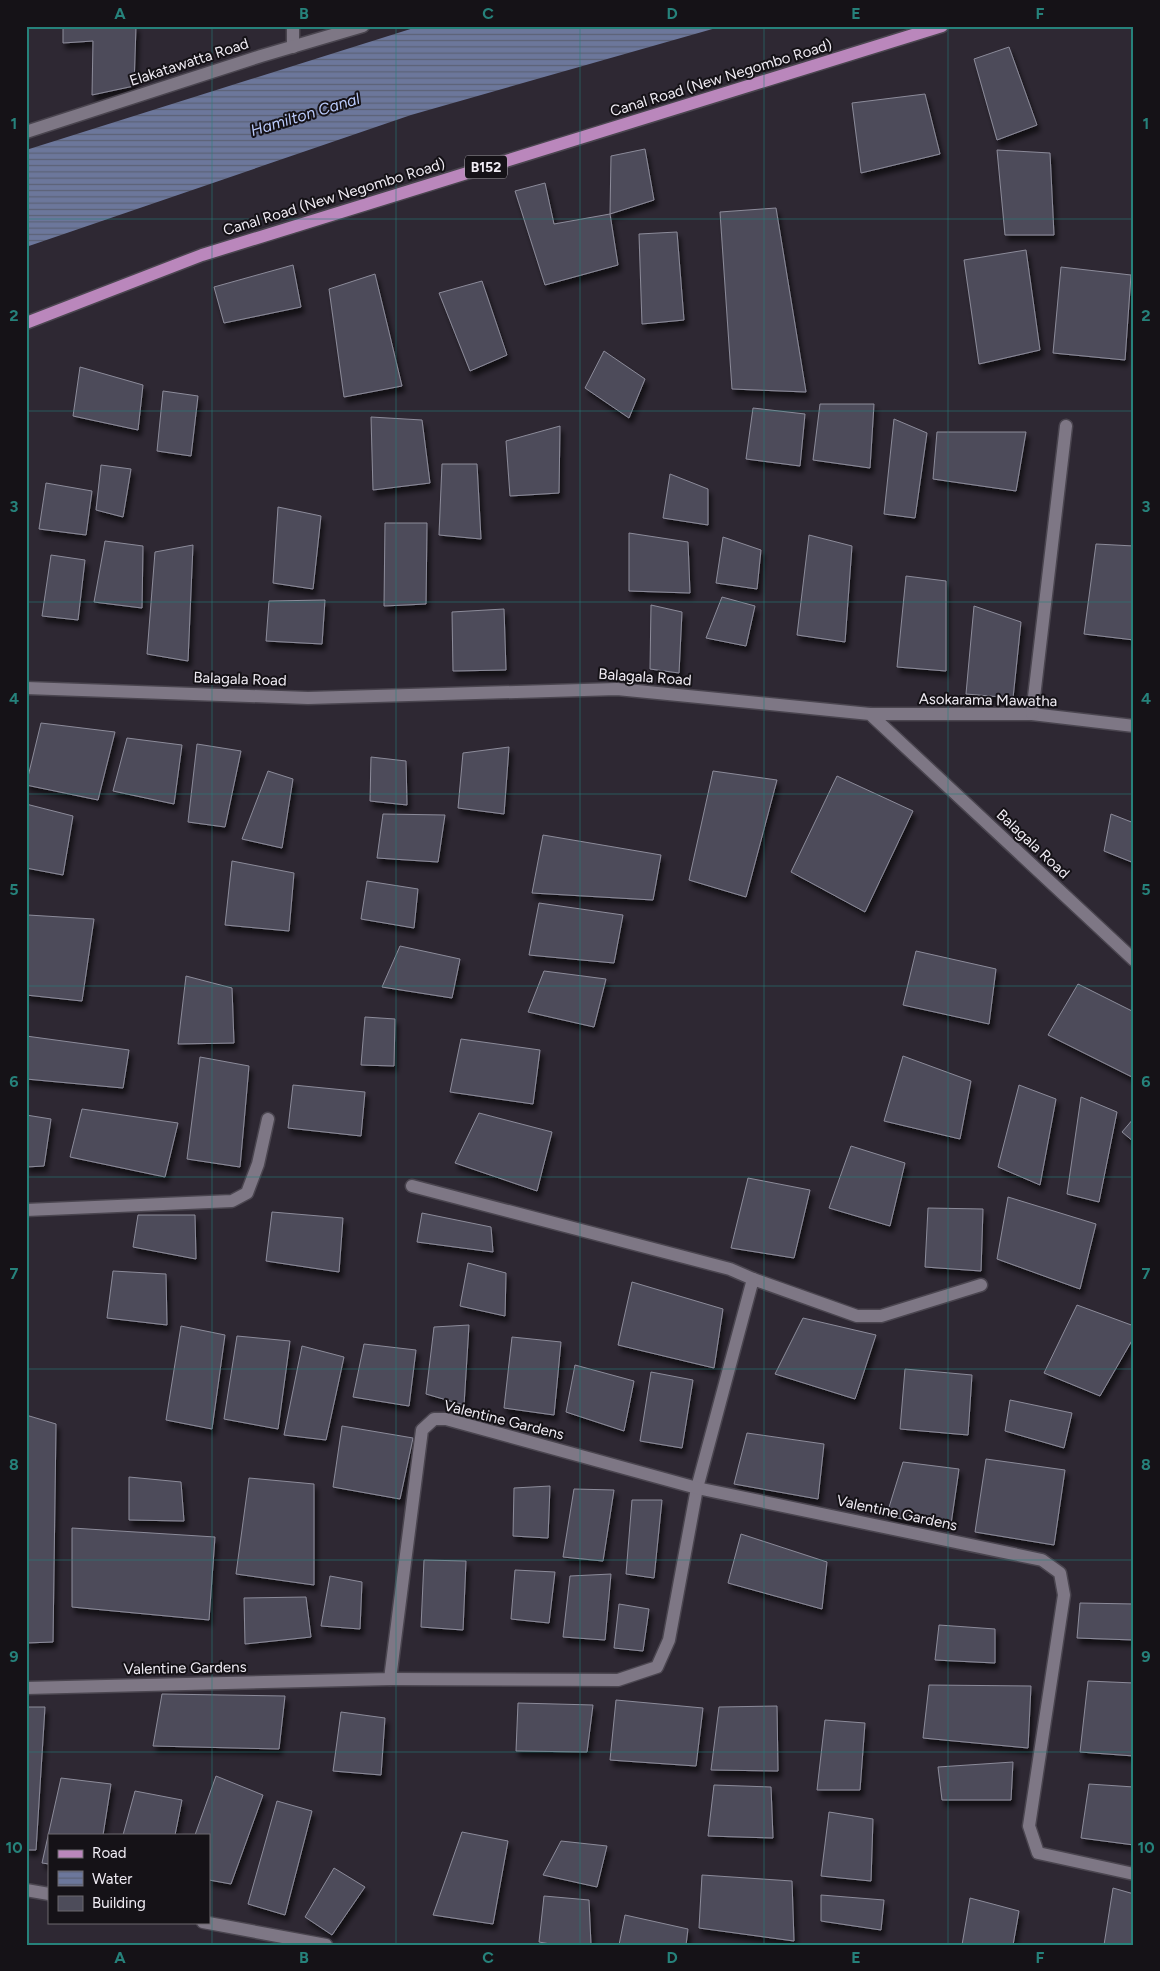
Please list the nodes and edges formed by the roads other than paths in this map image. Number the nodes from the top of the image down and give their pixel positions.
1 (294, 26) edge
2 (363, 26) edge
3 (942, 26) edge
4 (294, 47) junction
5 (26, 132) edge
6 (26, 323) edge
7 (1066, 426) dead end
8 (26, 688) edge
9 (870, 714) junction
10 (1032, 714) junction
11 (1134, 726) edge
12 (1134, 960) edge
13 (268, 1119) dead end
14 (412, 1186) dead end
15 (26, 1210) edge
16 (753, 1279) junction
17 (981, 1285) dead end
18 (697, 1488) junction
19 (390, 1679) junction
20 (26, 1688) edge
21 (1134, 1874) edge
22 (26, 1890) edge
23 (48, 1894) edge
24 (210, 1923) edge
25 (326, 1945) edge

1 - 4 street
2 - 4 street, Elakatawatta Road
3 - 6 main road, Canal Road (New Negombo Road) / B152
4 - 5 street, Elakatawatta Road
7 - 10 street
8 - 9 street, Balagala Road
9 - 10 street, Asokarama Mawatha
9 - 12 street, Balagala Road
10 - 11 street, Asokarama Mawatha
13 - 15 street
14 - 16 street
16 - 17 street
16 - 18 street
18 - 19 street
18 - 19 street, Valentine Gardens
18 - 21 street, Valentine Gardens
19 - 20 street, Valentine Gardens
22 - 23 street
24 - 25 street

